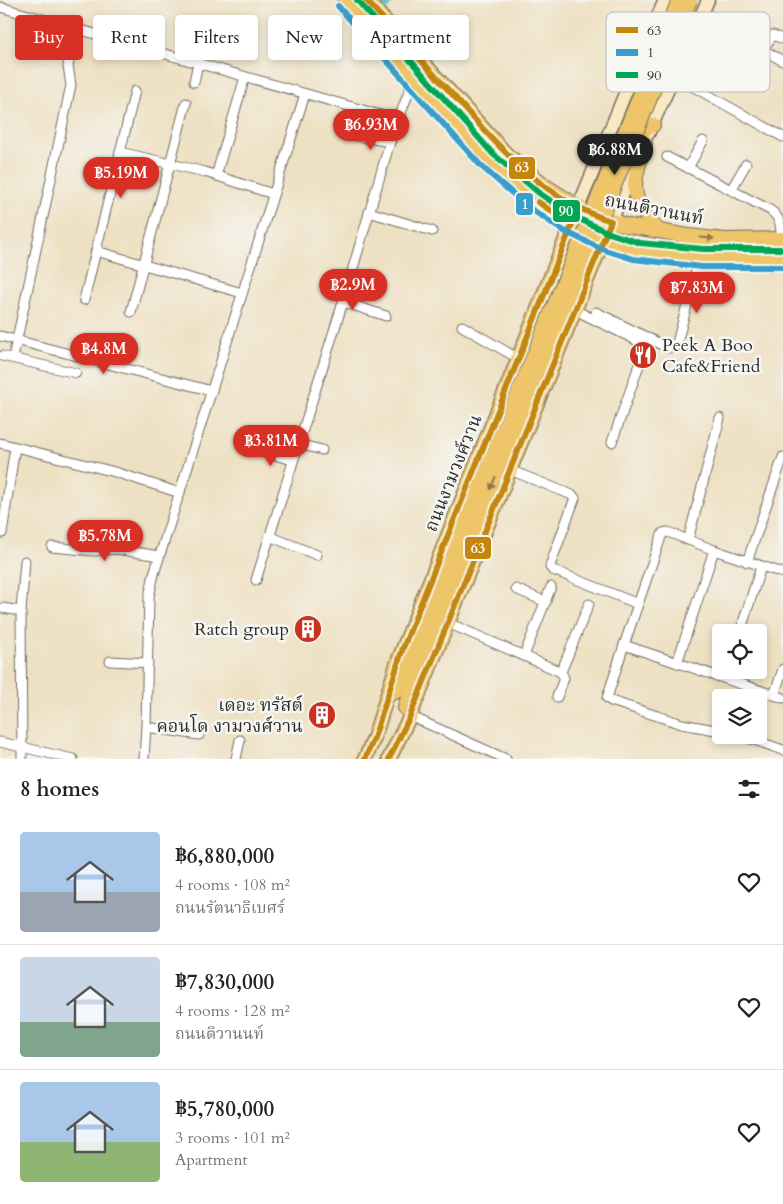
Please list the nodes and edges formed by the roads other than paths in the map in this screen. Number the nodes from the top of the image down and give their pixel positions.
1 (345, 0) edge
2 (366, 0) edge
3 (665, 0) edge
4 (679, 0) edge
5 (690, 0) edge
6 (708, 0) edge
7 (0, 7) edge
8 (660, 12) edge
9 (674, 12) edge
10 (685, 12) edge
11 (702, 12) edge
12 (29, 15) edge
13 (83, 30) edge
14 (770, 40) edge
15 (783, 40) edge
16 (770, 54) edge
17 (69, 60) edge
18 (783, 61) edge
19 (198, 64) junction
20 (245, 77) junction
21 (414, 78) junction
22 (194, 82) dead end
23 (135, 92) dead end
24 (626, 92) edge
25 (642, 92) edge
26 (652, 92) edge
27 (667, 92) edge
28 (701, 92) edge
29 (305, 94) junction
30 (186, 103) dead end
31 (398, 120) junction
32 (653, 125) junction
33 (358, 136) dead end
34 (783, 137) edge
35 (703, 141) dead end
36 (390, 142) junction
37 (645, 142) junction
38 (120, 152) junction
39 (667, 157) dead end
40 (170, 164) junction
41 (746, 164) dead end
42 (688, 168) junction
43 (216, 176) junction
44 (731, 190) junction
45 (274, 194) junction
46 (578, 208) junction
47 (369, 212) junction
48 (603, 219) junction
49 (575, 227) junction
50 (432, 231) dead end
51 (659, 231) junction
52 (597, 238) junction
53 (782, 239) edge
54 (96, 251) junction
55 (783, 258) edge
56 (699, 259) junction
57 (143, 264) junction
58 (242, 293) junction
59 (84, 300) dead end
60 (343, 302) junction
61 (539, 308) junction
62 (575, 310) junction
63 (131, 312) dead end
64 (596, 312) dead end
65 (386, 316) dead end
66 (462, 326) dead end
67 (0, 336) edge
68 (18, 340) junction
69 (2, 356) dead end
70 (13, 358) junction
71 (519, 359) junction
72 (76, 373) dead end
73 (212, 391) junction
74 (720, 418) dead end
75 (612, 442) dead end
76 (0, 443) edge
77 (298, 444) junction
78 (15, 448) junction
79 (255, 450) dead end
80 (322, 450) dead end
81 (783, 457) edge
82 (293, 460) junction
83 (510, 470) junction
84 (180, 493) junction
85 (2, 532) dead end
86 (269, 536) junction
87 (688, 540) junction
88 (52, 547) dead end
89 (714, 550) junction
90 (318, 555) dead end
91 (160, 556) junction
92 (25, 561) dead end
93 (747, 562) junction
94 (761, 567) junction
95 (783, 573) edge
96 (256, 580) dead end
97 (551, 587) dead end
98 (516, 589) dead end
99 (546, 602) junction
100 (589, 604) dead end
101 (638, 604) junction
102 (2, 608) dead end
103 (21, 611) junction
104 (448, 623) junction
105 (743, 624) edge
106 (424, 638) junction
107 (624, 645) junction
108 (524, 656) junction
109 (110, 661) dead end
110 (677, 662) junction
111 (148, 663) junction
112 (783, 669) edge
113 (712, 670) edge
114 (562, 672) junction
115 (739, 679) edge
116 (778, 696) edge
117 (557, 697) dead end
118 (410, 716) junction
119 (146, 728) junction
120 (712, 729) edge
121 (198, 734) dead end
122 (374, 738) junction
123 (240, 740) dead end
124 (0, 742) edge
125 (766, 744) edge
126 (395, 745) junction
127 (24, 747) junction
128 (783, 750) edge
129 (22, 759) edge
130 (73, 759) edge
131 (144, 759) edge
132 (236, 759) edge
133 (365, 759) edge
134 (389, 759) edge
135 (506, 759) edge

1 - 21 main road
2 - 46 main road, ถนนติวานนท์
3 - 8 main road
4 - 9 main road, bridge
5 -> 10 main road, bridge
6 - 11 main road
7 - 12 street
13 - 19 street
14 - 15 street
16 - 18 street
17 - 68 street
19 - 20 street
19 - 22 street
20 - 29 street
20 - 43 street
21 - 31 street
21 - 49 main road
23 - 38 street
24 - 46 main road
25 - 106 main road, bridge
26 -> 106 main road, bridge
27 - 32 main road
28 - 34 street
29 - 31 street
29 - 45 street
30 - 40 street
31 - 36 street
32 - 37 main road
32 - 48 main road
33 - 36 street
35 - 42 street
36 - 47 street
37 - 48 main road
37 - 51 main road
38 - 40 street
38 - 54 street
39 - 42 street
40 - 43 street
40 - 57 street
41 - 44 street
42 - 44 street
43 - 45 street
44 - 53 street
45 - 58 street
46 - 48 main road, ถนนติวานนท์
46 - 49 main road, ถนนงามวงศ์วาน
47 - 50 street
47 - 60 street
48 - 49 main road
48 - 51 main road, ถนนติวานนท์
48 - 52 main road
49 - 52 main road
49 - 61 main road, ถนนงามวงศ์วาน
51 -> 53 main road, ถนนติวานนท์
52 - 56 main road
52 - 61 main road
52 - 62 main road
54 - 57 street
54 - 59 street
55 - 56 main road
56 - 64 street
57 - 58 street
57 - 63 street
58 - 73 street
60 - 65 street
60 - 77 street
61 - 71 main road, ถนนงามวงศ์วาน
62 - 75 street
62 - 83 main road
66 - 71 street
67 - 68 street
68 - 70 street
68 - 73 street
69 - 70 street
70 - 72 street
71 - 122 main road, ถนนงามวงศ์วาน
73 - 84 street
74 - 87 street
76 - 78 street
77 - 80 street
77 - 82 street
78 - 84 street
78 - 85 street
79 - 82 street
81 - 93 street
82 - 86 street
83 - 101 street
83 - 104 main road
84 - 91 street
86 - 90 street
86 - 96 street
87 - 89 street
87 - 101 street
88 - 91 street
89 - 93 street
89 - 110 street
91 - 111 street
92 - 103 street
93 - 94 street
94 - 95 street
94 - 105 street
97 - 99 street
98 - 99 street
99 - 108 street
100 - 114 street
101 - 107 street
102 - 103 street
103 - 127 street
104 - 108 street
104 - 118 main road
106 - 122 main road, ถนนงามวงศ์วาน
106 - 126 main road
107 - 110 street
107 - 120 street
108 - 114 street
109 - 111 street
110 - 113 street
111 - 119 street
112 - 116 street
114 - 117 street
115 - 116 street
118 - 126 main road
118 - 135 street
119 - 121 street
119 - 131 street
122 - 133 main road, ถนนงามวงศ์วาน
123 - 132 street
124 - 127 street
125 - 128 street
126 - 134 main road
127 - 129 street
127 - 130 street

